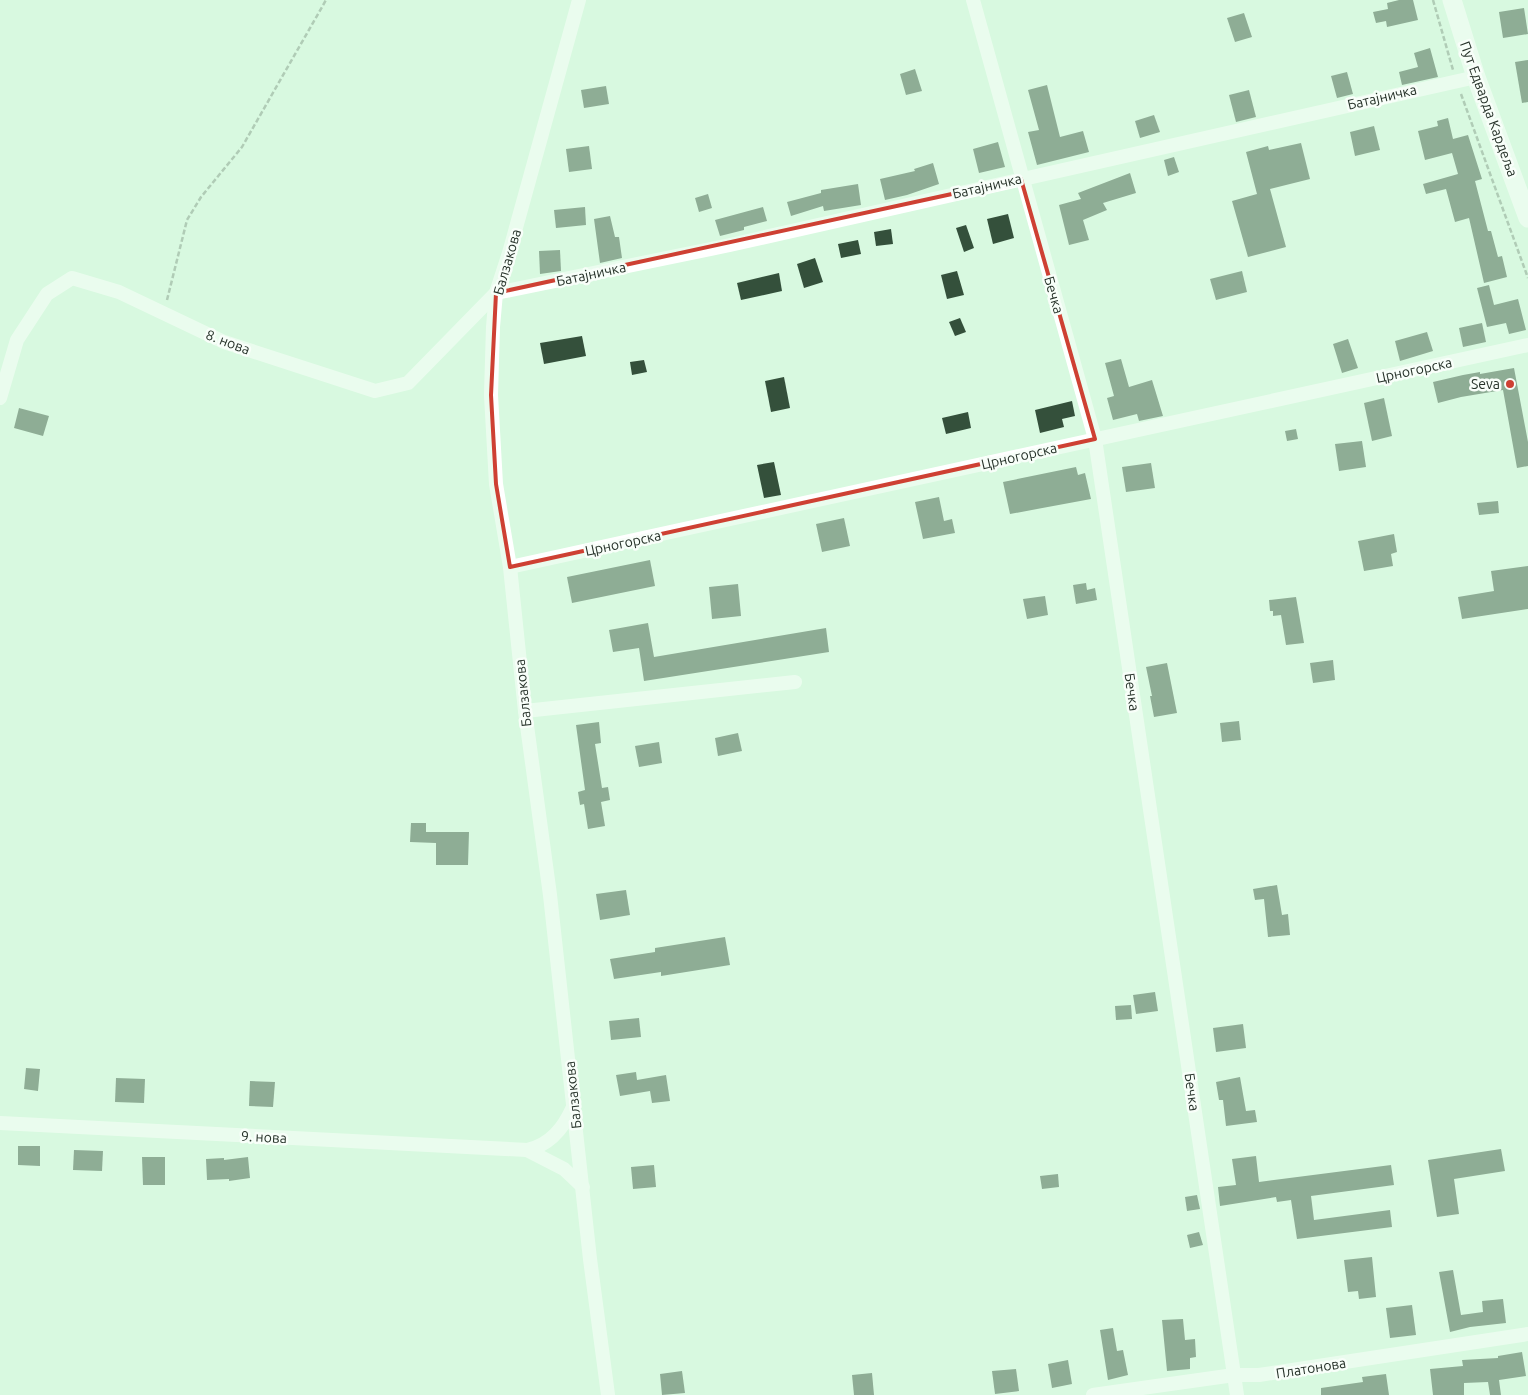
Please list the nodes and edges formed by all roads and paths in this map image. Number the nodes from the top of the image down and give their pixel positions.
1 (326, 0) edge
2 (579, 0) edge
3 (973, 0) edge
4 (1432, 0) edge
5 (1452, 0) edge
6 (1476, 76) junction
7 (1456, 81) junction
8 (1021, 179) junction
9 (1528, 218) edge
10 (1528, 278) edge
11 (496, 293) junction
12 (164, 314) junction
13 (1528, 345) edge
14 (0, 398) edge
15 (1095, 439) junction
16 (510, 567) junction
17 (795, 682) dead end
18 (525, 711) junction
19 (574, 1105) junction
20 (0, 1124) edge
21 (527, 1150) junction
22 (583, 1187) junction
23 (1528, 1334) edge
24 (1234, 1375) junction
25 (608, 1395) edge
26 (1092, 1395) edge
27 (1237, 1395) edge

1 - 12 path
2 - 11 street, Балзакова
3 - 8 street, Бечка
4 - 7 path
5 - 6 main road, Пут Едварда Кардеља
6 - 7 street, Батајничка
6 - 9 main road, Пут Едварда Кардеља
7 - 8 street, Батајничка
7 - 10 path
8 - 11 street, Батајничка
8 - 15 street, Бечка
11 - 12 street, 8. нова
11 - 16 street, Балзакова
12 - 14 street, 8. нова
13 - 15 street, Црногорска
15 - 16 street, Црногорска
15 - 24 street, Бечка
16 - 18 street, Балзакова
17 - 18 street
18 - 19 street, Балзакова
19 - 21 street, 9. нова
19 - 22 street, Балзакова
20 - 21 street, 9. нова
21 - 22 street, 9. нова
22 - 25 street, Балзакова
23 - 24 street, Платонова
24 - 26 street, Платонова
24 - 27 street, Бечка

